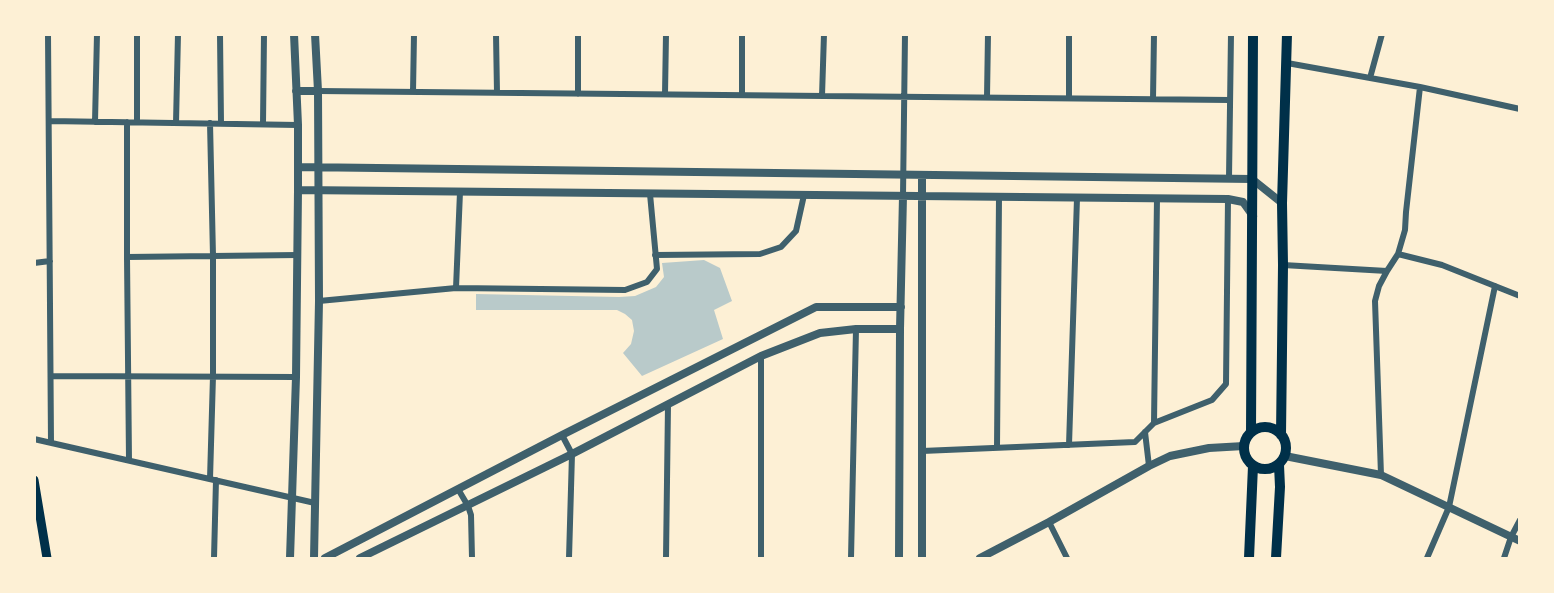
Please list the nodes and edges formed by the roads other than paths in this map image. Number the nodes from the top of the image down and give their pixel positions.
1 (48, 34) edge
2 (97, 34) edge
3 (137, 34) edge
4 (178, 34) edge
5 (220, 34) edge
6 (264, 34) edge
7 (294, 34) edge
8 (315, 34) edge
9 (414, 34) edge
10 (496, 34) edge
11 (578, 34) edge
12 (666, 34) edge
13 (742, 34) edge
14 (824, 34) edge
15 (905, 34) edge
16 (988, 34) edge
17 (1069, 34) edge
18 (1154, 34) edge
19 (1231, 34) edge
20 (1253, 34) edge
21 (1287, 34) edge
22 (1382, 34) edge
23 (1287, 63) junction
24 (1370, 78) junction
25 (1420, 87) junction
26 (296, 91) junction
27 (318, 91) junction
28 (413, 92) junction
29 (497, 93) junction
30 (578, 94) junction
31 (665, 94) junction
32 (742, 95) junction
33 (822, 96) junction
34 (904, 97) junction
35 (987, 97) junction
36 (1069, 98) junction
37 (1153, 99) junction
38 (1230, 100) junction
39 (1520, 109) edge
40 (49, 121) junction
41 (95, 122) junction
42 (127, 122) junction
43 (137, 122) junction
44 (176, 123) junction
45 (210, 123) junction
46 (220, 123) junction
47 (264, 124) junction
48 (298, 125) junction
49 (298, 167) junction
50 (319, 168) junction
51 (903, 175) junction
52 (922, 175) junction
53 (1229, 178) junction
54 (1252, 179) junction
55 (298, 190) junction
56 (319, 190) junction
57 (460, 192) junction
58 (650, 194) junction
59 (804, 195) junction
60 (903, 196) junction
61 (999, 196) junction
62 (921, 197) junction
63 (1077, 198) junction
64 (1157, 198) junction
65 (1228, 199) junction
66 (1282, 204) junction
67 (1253, 217) junction
68 (1398, 254) junction
69 (298, 255) junction
70 (655, 255) junction
71 (213, 256) junction
72 (127, 257) junction
73 (50, 261) junction
74 (34, 262) edge
75 (1283, 265) junction
76 (1387, 271) junction
77 (1495, 286) junction
78 (456, 288) junction
79 (1520, 296) edge
80 (319, 301) junction
81 (901, 307) junction
82 (856, 329) junction
83 (900, 329) junction
84 (761, 356) junction
85 (51, 376) junction
86 (128, 376) junction
87 (213, 376) junction
88 (296, 377) junction
89 (668, 405) junction
90 (1154, 423) junction
91 (1145, 432) junction
92 (1251, 432) junction
93 (562, 435) junction
94 (1281, 435) junction
95 (34, 439) edge
96 (51, 442) junction
97 (1069, 445) junction
98 (1244, 446) junction
99 (997, 448) junction
100 (922, 451) junction
101 (572, 454) junction
102 (129, 460) junction
103 (1282, 460) junction
104 (1149, 466) junction
105 (1253, 466) junction
106 (1381, 475) junction
107 (34, 480) edge
108 (213, 480) junction
109 (458, 489) junction
110 (292, 499) junction
111 (315, 503) junction
112 (468, 506) junction
113 (1449, 507) junction
114 (1520, 520) edge
115 (1049, 522) junction
116 (1515, 539) edge
117 (377, 554) edge
118 (47, 558) edge
119 (214, 558) edge
120 (290, 558) edge
121 (314, 558) edge
122 (325, 558) edge
123 (360, 558) edge
124 (472, 558) edge
125 (569, 558) edge
126 (666, 558) edge
127 (761, 558) edge
128 (851, 558) edge
129 (899, 558) edge
130 (922, 558) edge
131 (980, 558) edge
132 (1067, 558) edge
133 (1249, 558) edge
134 (1276, 558) edge
135 (1427, 558) edge
136 (1504, 558) edge

1 - 40 street
2 - 41 street
3 - 43 street
4 - 44 street
5 - 46 street
6 - 47 street
7 - 26 street
8 - 27 street
9 - 28 street
10 - 29 street
11 - 30 street
12 - 31 street
13 - 32 street
14 - 33 street
15 - 34 street
16 - 35 street
17 - 36 street
18 - 37 street
19 - 38 street
20 - 54 main road
21 - 23 main road
22 - 24 street
23 - 24 street
23 - 66 main road
24 - 25 street
25 - 39 street
25 - 68 street
26 - 27 street
26 - 48 street
27 - 28 street
27 - 50 street
28 - 29 street
29 - 30 street
30 - 31 street
31 - 32 street
32 - 33 street
33 - 34 street
34 - 35 street
34 - 51 street
35 - 36 street
36 - 37 street
37 - 38 street
38 - 53 street
40 - 41 street
40 - 73 street
41 - 42 street
42 - 43 street
42 - 72 street
43 - 44 street
44 - 45 street
45 - 46 street
45 - 71 street
46 - 47 street
47 - 48 street
48 - 49 street
49 - 50 street
49 - 55 street
50 - 51 street
50 - 56 street
51 - 52 street
51 - 60 street
52 - 53 street
52 - 62 street
53 - 54 street
54 - 66 street
54 - 67 main road
55 - 56 street
55 - 69 street
56 - 57 street
56 - 80 street
57 - 58 street
57 - 78 street
58 - 59 street
58 - 70 street
59 - 60 street
59 - 70 street
60 - 62 street
60 - 81 street
61 - 62 street
61 - 63 street
61 - 99 street
62 - 100 street
63 - 64 street
63 - 97 street
64 - 65 street
64 - 90 street
65 - 67 street
65 - 90 street
66 - 75 main road
67 - 92 main road
68 - 76 street
68 - 77 street
69 - 71 street
69 - 88 street
70 - 78 street
71 - 72 street
71 - 87 street
72 - 86 street
73 - 74 street
73 - 85 street
75 - 76 street
75 - 94 main road
76 - 106 street
77 - 79 street
77 - 113 street
78 - 80 street
80 - 111 street
81 - 83 street
81 - 93 street
82 - 83 street
82 - 84 street
82 - 128 street
83 - 129 street
84 - 89 street
84 - 127 street
85 - 86 street
85 - 96 street
86 - 87 street
86 - 102 street
87 - 88 street
87 - 108 street
88 - 110 street
89 - 101 street
89 - 126 street
90 - 91 street
91 - 97 street
91 - 104 street
92 - 94 main road
92 - 98 main road
93 - 101 street
93 - 109 street
94 - 103 main road
95 - 96 street
96 - 102 street
97 - 99 street
98 - 104 street
98 - 105 main road
99 - 100 street
100 - 130 street
101 - 112 street
101 - 125 street
102 - 108 street
103 - 105 main road
103 - 106 street
103 - 134 main road
104 - 115 street
105 - 133 main road
106 - 113 street
107 - 118 main road
108 - 110 street
108 - 119 street
109 - 112 street
109 - 122 street
110 - 111 street
110 - 120 street
111 - 121 street
112 - 117 street
112 - 124 street
113 - 116 street
113 - 135 street
114 - 116 street
115 - 131 street
115 - 132 street
116 - 136 street
117 - 123 street

